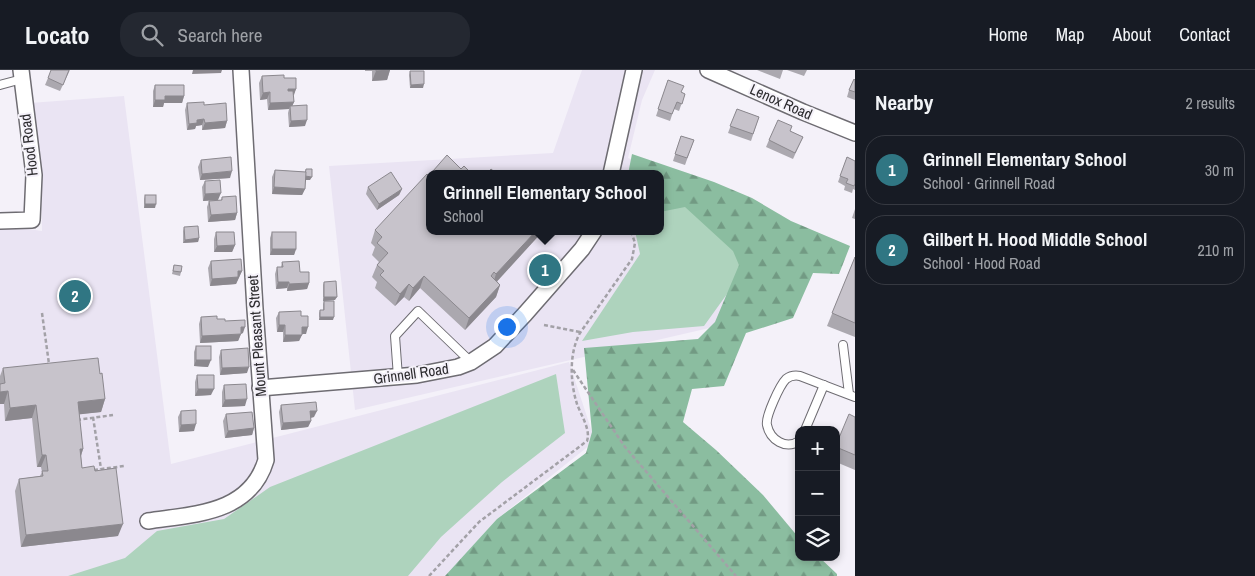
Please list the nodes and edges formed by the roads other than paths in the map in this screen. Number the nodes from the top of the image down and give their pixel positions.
1 (241, 70) edge
2 (634, 70) edge
3 (714, 71) edge
4 (21, 75) edge
5 (0, 85) edge
6 (855, 133) edge
7 (612, 170) edge
8 (0, 221) edge
9 (591, 235) edge
10 (843, 345) dead end
11 (471, 362) junction
12 (398, 377) junction
13 (824, 385) junction
14 (260, 388) junction
15 (852, 395) edge
16 (807, 426) edge
17 (795, 444) edge
18 (148, 521) dead end

1 - 14 street, Mount Pleasant Street
2 - 7 street
3 - 6 street, Lenox Road
4 - 5 lane
4 - 8 street, Hood Road
9 - 11 street, Grinnell Road
10 - 15 lane
11 - 12 street, Grinnell Road
11 - 12 lane
12 - 14 street, Grinnell Road
13 - 15 lane
13 - 16 lane
13 - 17 lane
14 - 18 street, Mount Pleasant Street

